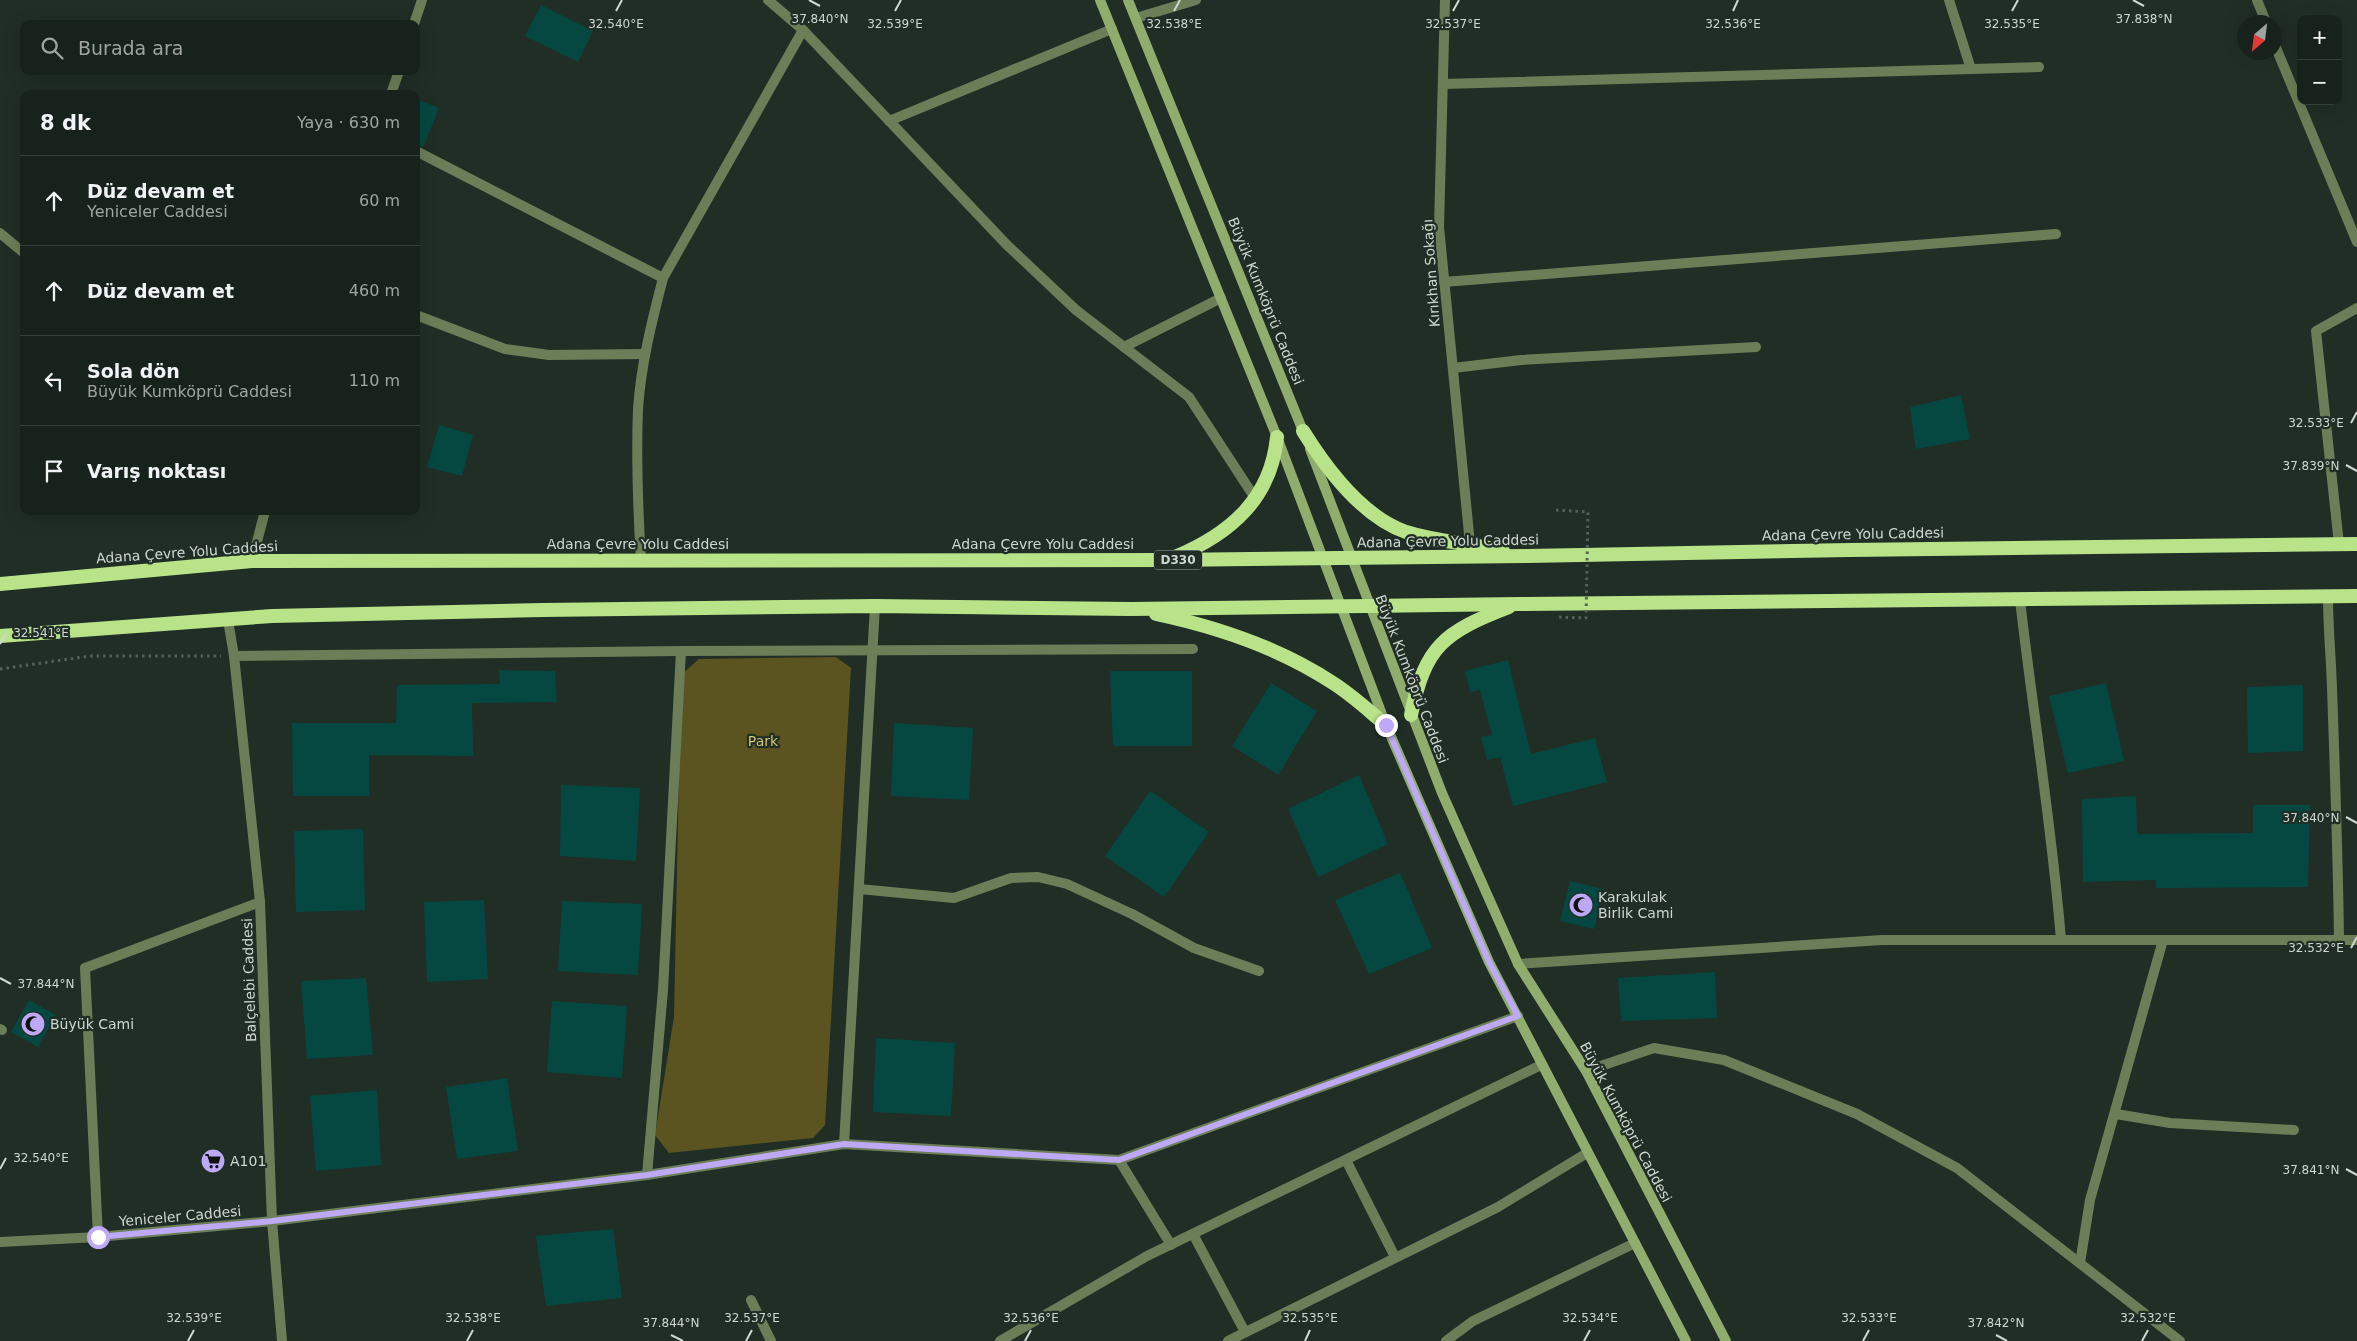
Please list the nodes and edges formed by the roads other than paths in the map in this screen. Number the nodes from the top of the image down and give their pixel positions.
1 (422, 0) edge
2 (768, 0) edge
3 (1100, 0) edge
4 (1128, 0) edge
5 (1196, 0) edge
6 (1445, 0) edge
7 (1949, 0) edge
8 (2256, 0) edge
9 (2263, 15) edge
10 (1136, 18) junction
11 (415, 20) edge
12 (1112, 29) junction
13 (803, 30) junction
14 (2281, 60) edge
15 (2039, 67) dead end
16 (1971, 69) junction
17 (398, 75) edge
18 (1443, 84) junction
19 (392, 90) edge
20 (889, 121) junction
21 (420, 153) edge
22 (0, 233) edge
23 (2056, 234) dead end
24 (2357, 242) edge
25 (20, 250) edge
26 (663, 278) junction
27 (1444, 282) junction
28 (1221, 298) junction
29 (2357, 308) edge
30 (420, 317) edge
31 (1124, 347) junction
32 (1756, 347) dead end
33 (645, 354) junction
34 (1453, 368) junction
35 (1303, 431) junction
36 (1276, 437) junction
37 (1255, 498) junction
38 (264, 515) edge
39 (1470, 544) junction
40 (2339, 544) junction
41 (2357, 544) edge
42 (1528, 556) junction
43 (1323, 558) junction
44 (1352, 558) junction
45 (1168, 560) junction
46 (252, 561) junction
47 (641, 561) junction
48 (0, 584) edge
49 (2357, 596) edge
50 (2328, 597) junction
51 (2020, 600) junction
52 (1519, 604) junction
53 (876, 606) junction
54 (1341, 606) junction
55 (1369, 606) junction
56 (1131, 609) junction
57 (228, 620) junction
58 (0, 636) edge
59 (1193, 649) dead end
60 (873, 650) junction
61 (681, 651) junction
62 (234, 656) junction
63 (1411, 716) junction
64 (1386, 725) junction
65 (859, 889) junction
66 (260, 902) junction
67 (2060, 940) junction
68 (2163, 940) junction
69 (2339, 940) junction
70 (2357, 940) edge
71 (1518, 964) junction
72 (1259, 971) dead end
73 (1518, 1016) junction
74 (1541, 1065) junction
75 (1586, 1071) junction
76 (2116, 1114) junction
77 (2294, 1130) dead end
78 (844, 1144) junction
79 (1588, 1153) junction
80 (1119, 1160) junction
81 (1346, 1160) junction
82 (647, 1175) junction
83 (272, 1221) junction
84 (1193, 1234) junction
85 (98, 1237) junction
86 (0, 1242) edge
87 (1635, 1244) junction
88 (1171, 1245) junction
89 (1395, 1257) junction
90 (2080, 1263) junction
91 (751, 1300) dead end
92 (1245, 1332) junction
93 (282, 1341) edge
94 (771, 1341) edge
95 (1000, 1341) edge
96 (1228, 1341) edge
97 (1446, 1341) edge
98 (1686, 1341) edge
99 (1726, 1341) edge
100 (2180, 1341) edge

1 - 11 street
2 - 13 street
3 - 12 main road
4 - 10 main road, Büyük Kumköprü Caddesi
5 - 10 street
6 - 18 street, Kırıkhan Sokağı
7 - 16 street
8 - 9 street
10 - 35 main road, Büyük Kumköprü Caddesi
12 - 20 street
12 - 28 main road
13 - 20 street
13 - 26 street
14 - 24 street
15 - 16 street
16 - 18 street
17 - 19 street
18 - 27 street, Kırıkhan Sokağı
20 - 31 street
21 - 26 street
22 - 25 street
23 - 27 street
26 - 33 street
27 - 34 street, Kırıkhan Sokağı
28 - 31 street
28 - 36 main road
29 - 40 street
30 - 33 street
31 - 37 street
32 - 34 street
33 - 47 street
34 - 39 street, Kırıkhan Sokağı
35 - 39 highway
35 - 44 main road, Büyük Kumköprü Caddesi
36 - 37 highway
36 - 43 main road
37 - 45 highway
38 - 46 street
39 - 42 highway
40 - 41 highway, Adana Çevre Yolu Caddesi / D330
40 - 42 highway, Adana Çevre Yolu Caddesi / D330
42 - 44 highway, Adana Çevre Yolu Caddesi / D330
43 - 44 highway, Adana Çevre Yolu Caddesi / D330
43 - 45 highway, Adana Çevre Yolu Caddesi / D330
43 - 54 main road
44 - 55 main road, Büyük Kumköprü Caddesi
45 - 47 highway, Adana Çevre Yolu Caddesi / D330
46 - 47 highway, Adana Çevre Yolu Caddesi / D330
46 - 48 highway, Adana Çevre Yolu Caddesi / D330
49 - 50 highway
50 - 51 highway
50 - 69 street
51 - 52 highway
51 - 67 street
52 - 55 highway
52 - 63 highway
53 - 56 highway
53 - 57 highway
53 - 60 street
54 - 55 highway
54 - 56 highway
54 - 64 main road
55 - 63 main road, Büyük Kumköprü Caddesi
56 - 64 highway
57 - 58 highway
57 - 62 street, Balçelebi Caddesi
59 - 60 street
60 - 61 street
60 - 65 street
61 - 62 street
61 - 82 street
62 - 66 street, Balçelebi Caddesi
63 - 71 main road, Büyük Kumköprü Caddesi
64 - 73 main road
65 - 72 street
65 - 78 street
66 - 83 street, Balçelebi Caddesi
66 - 85 street
67 - 68 street
67 - 71 street
68 - 69 street
68 - 76 street
69 - 70 street
71 - 75 main road, Büyük Kumköprü Caddesi
73 - 74 main road
73 - 80 street
74 - 79 main road
74 - 81 street
75 - 90 street
75 - 99 main road, Büyük Kumköprü Caddesi
76 - 77 street
76 - 90 street
78 - 80 street, Yeniceler Caddesi
78 - 82 street, Yeniceler Caddesi
79 - 87 main road
79 - 89 street
80 - 88 street
81 - 84 street
81 - 89 street
82 - 83 street, Yeniceler Caddesi
83 - 85 street, Yeniceler Caddesi
83 - 93 street, Balçelebi Caddesi
84 - 88 street
84 - 92 street
85 - 86 street, Yeniceler Caddesi
87 - 97 street
87 - 98 main road
88 - 95 street
89 - 92 street
90 - 100 street
91 - 94 street
92 - 96 street

